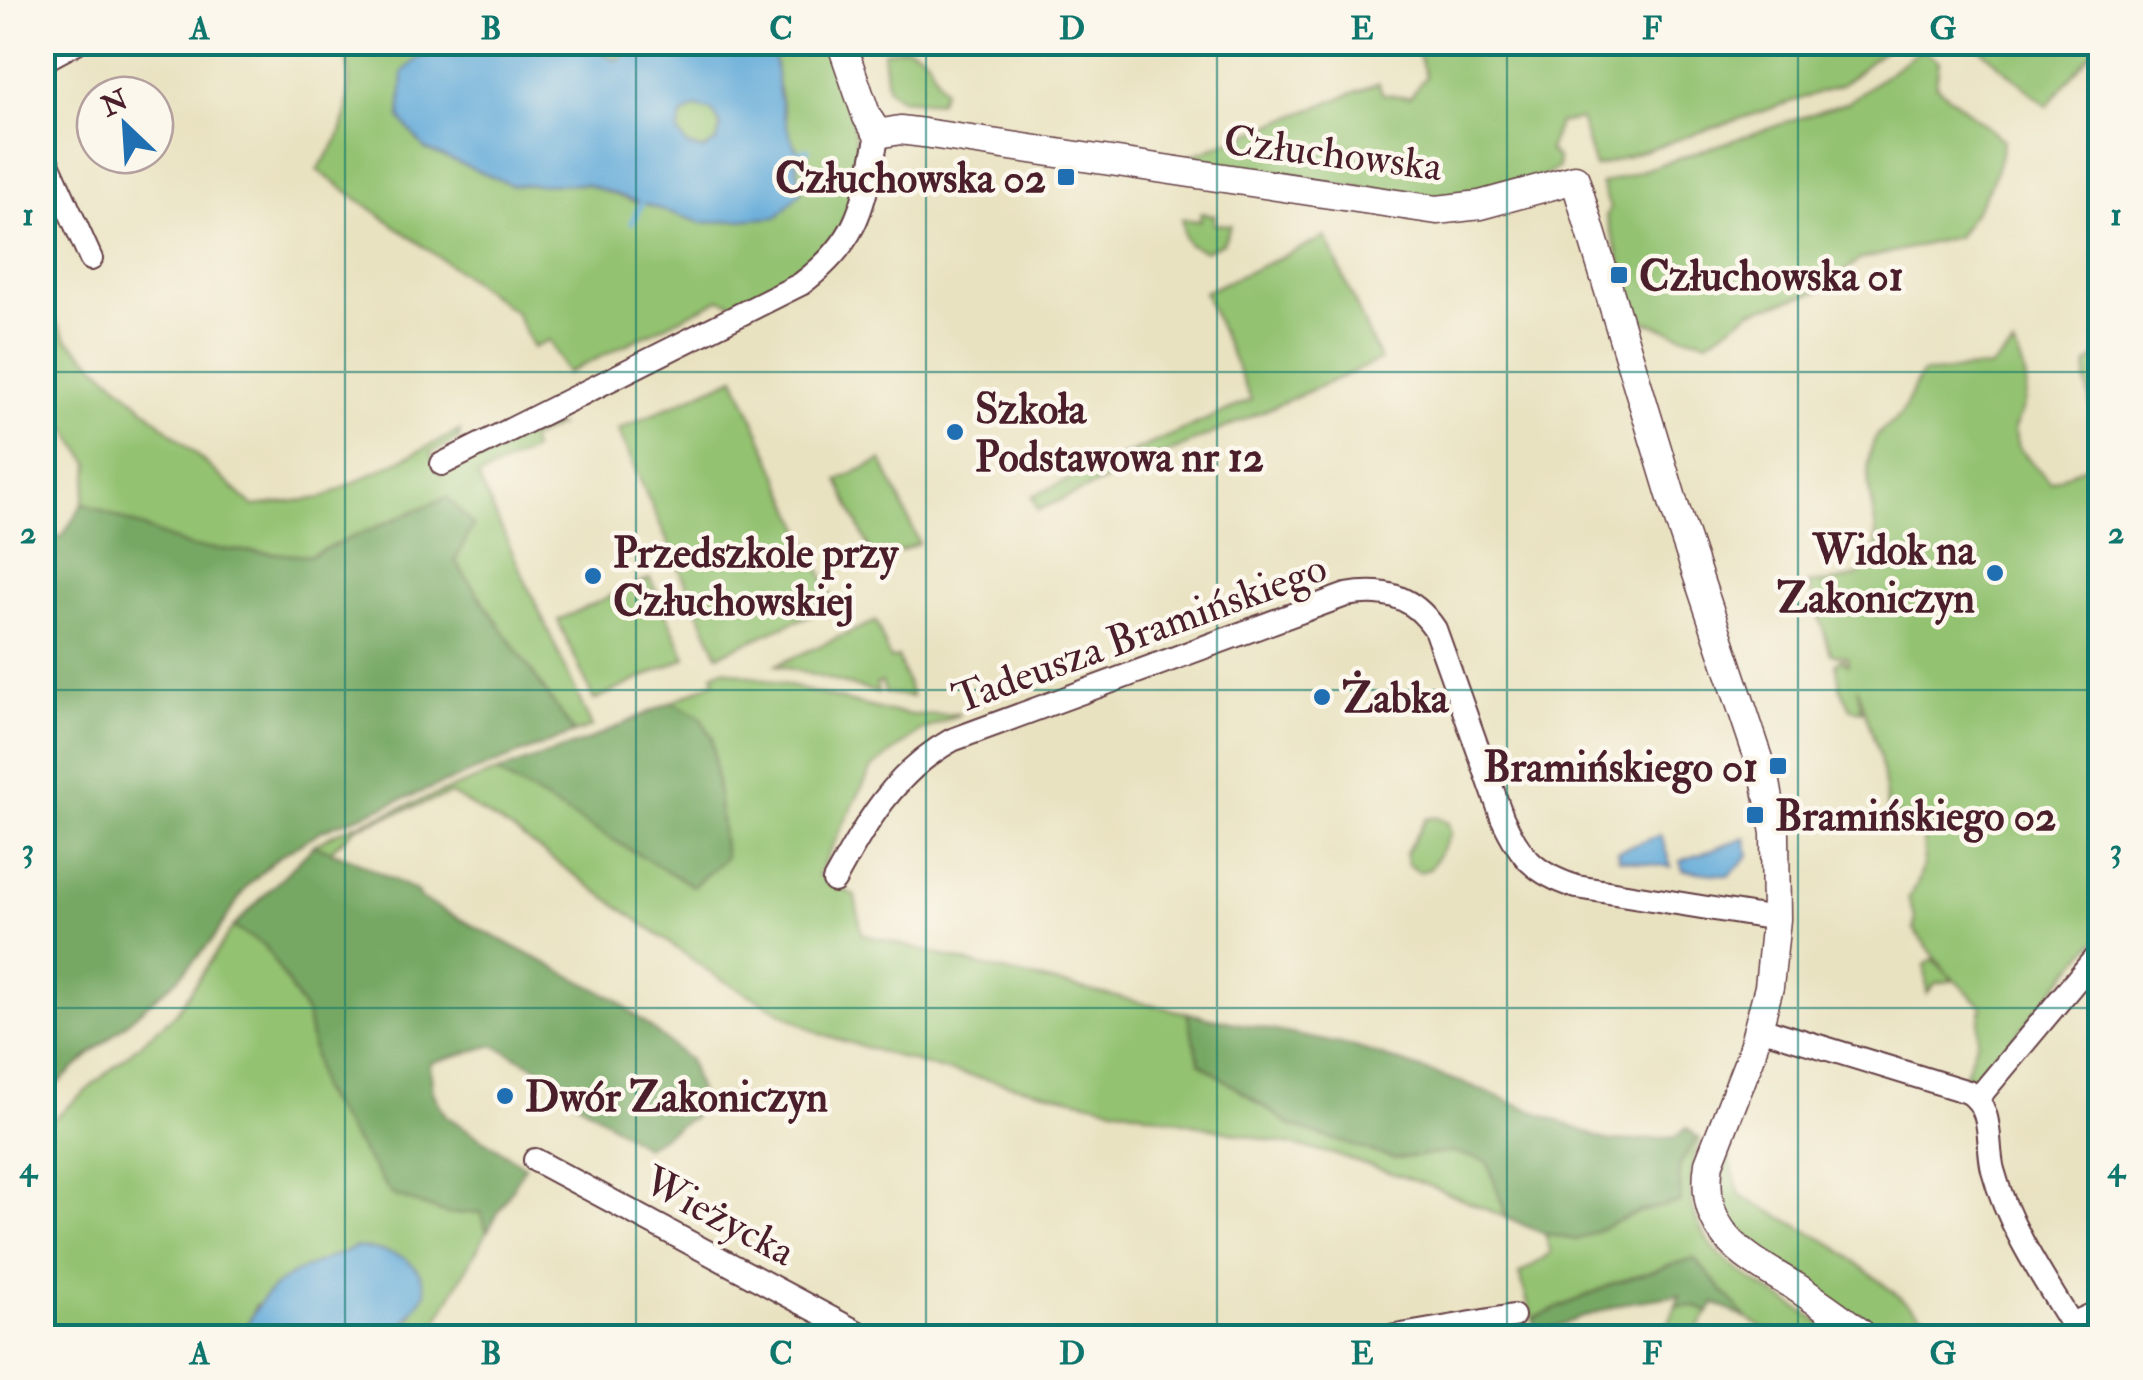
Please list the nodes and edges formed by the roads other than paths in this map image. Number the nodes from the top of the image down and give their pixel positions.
1 (76, 42) edge
2 (841, 42) edge
3 (42, 62) edge
4 (878, 134) junction
5 (42, 150) edge
6 (91, 259) dead end
7 (442, 464) dead end
8 (834, 881) dead end
9 (1776, 919) junction
10 (2100, 952) edge
11 (1760, 1028) junction
12 (1978, 1098) junction
13 (536, 1160) dead end
14 (2100, 1311) edge
15 (1514, 1316) dead end
16 (2076, 1331) edge
17 (868, 1338) edge
18 (1384, 1338) edge
19 (1866, 1338) edge

1 - 3 street
2 - 4 street
4 - 7 street
4 - 9 street, Człuchowska
5 - 6 street
8 - 9 street, Tadeusza Bramińskiego
9 - 11 street, Człuchowska
10 - 12 street
11 - 12 street
11 - 19 street, Człuchowska
12 - 16 street
13 - 17 street, Wieżycka
14 - 16 street
15 - 18 street

